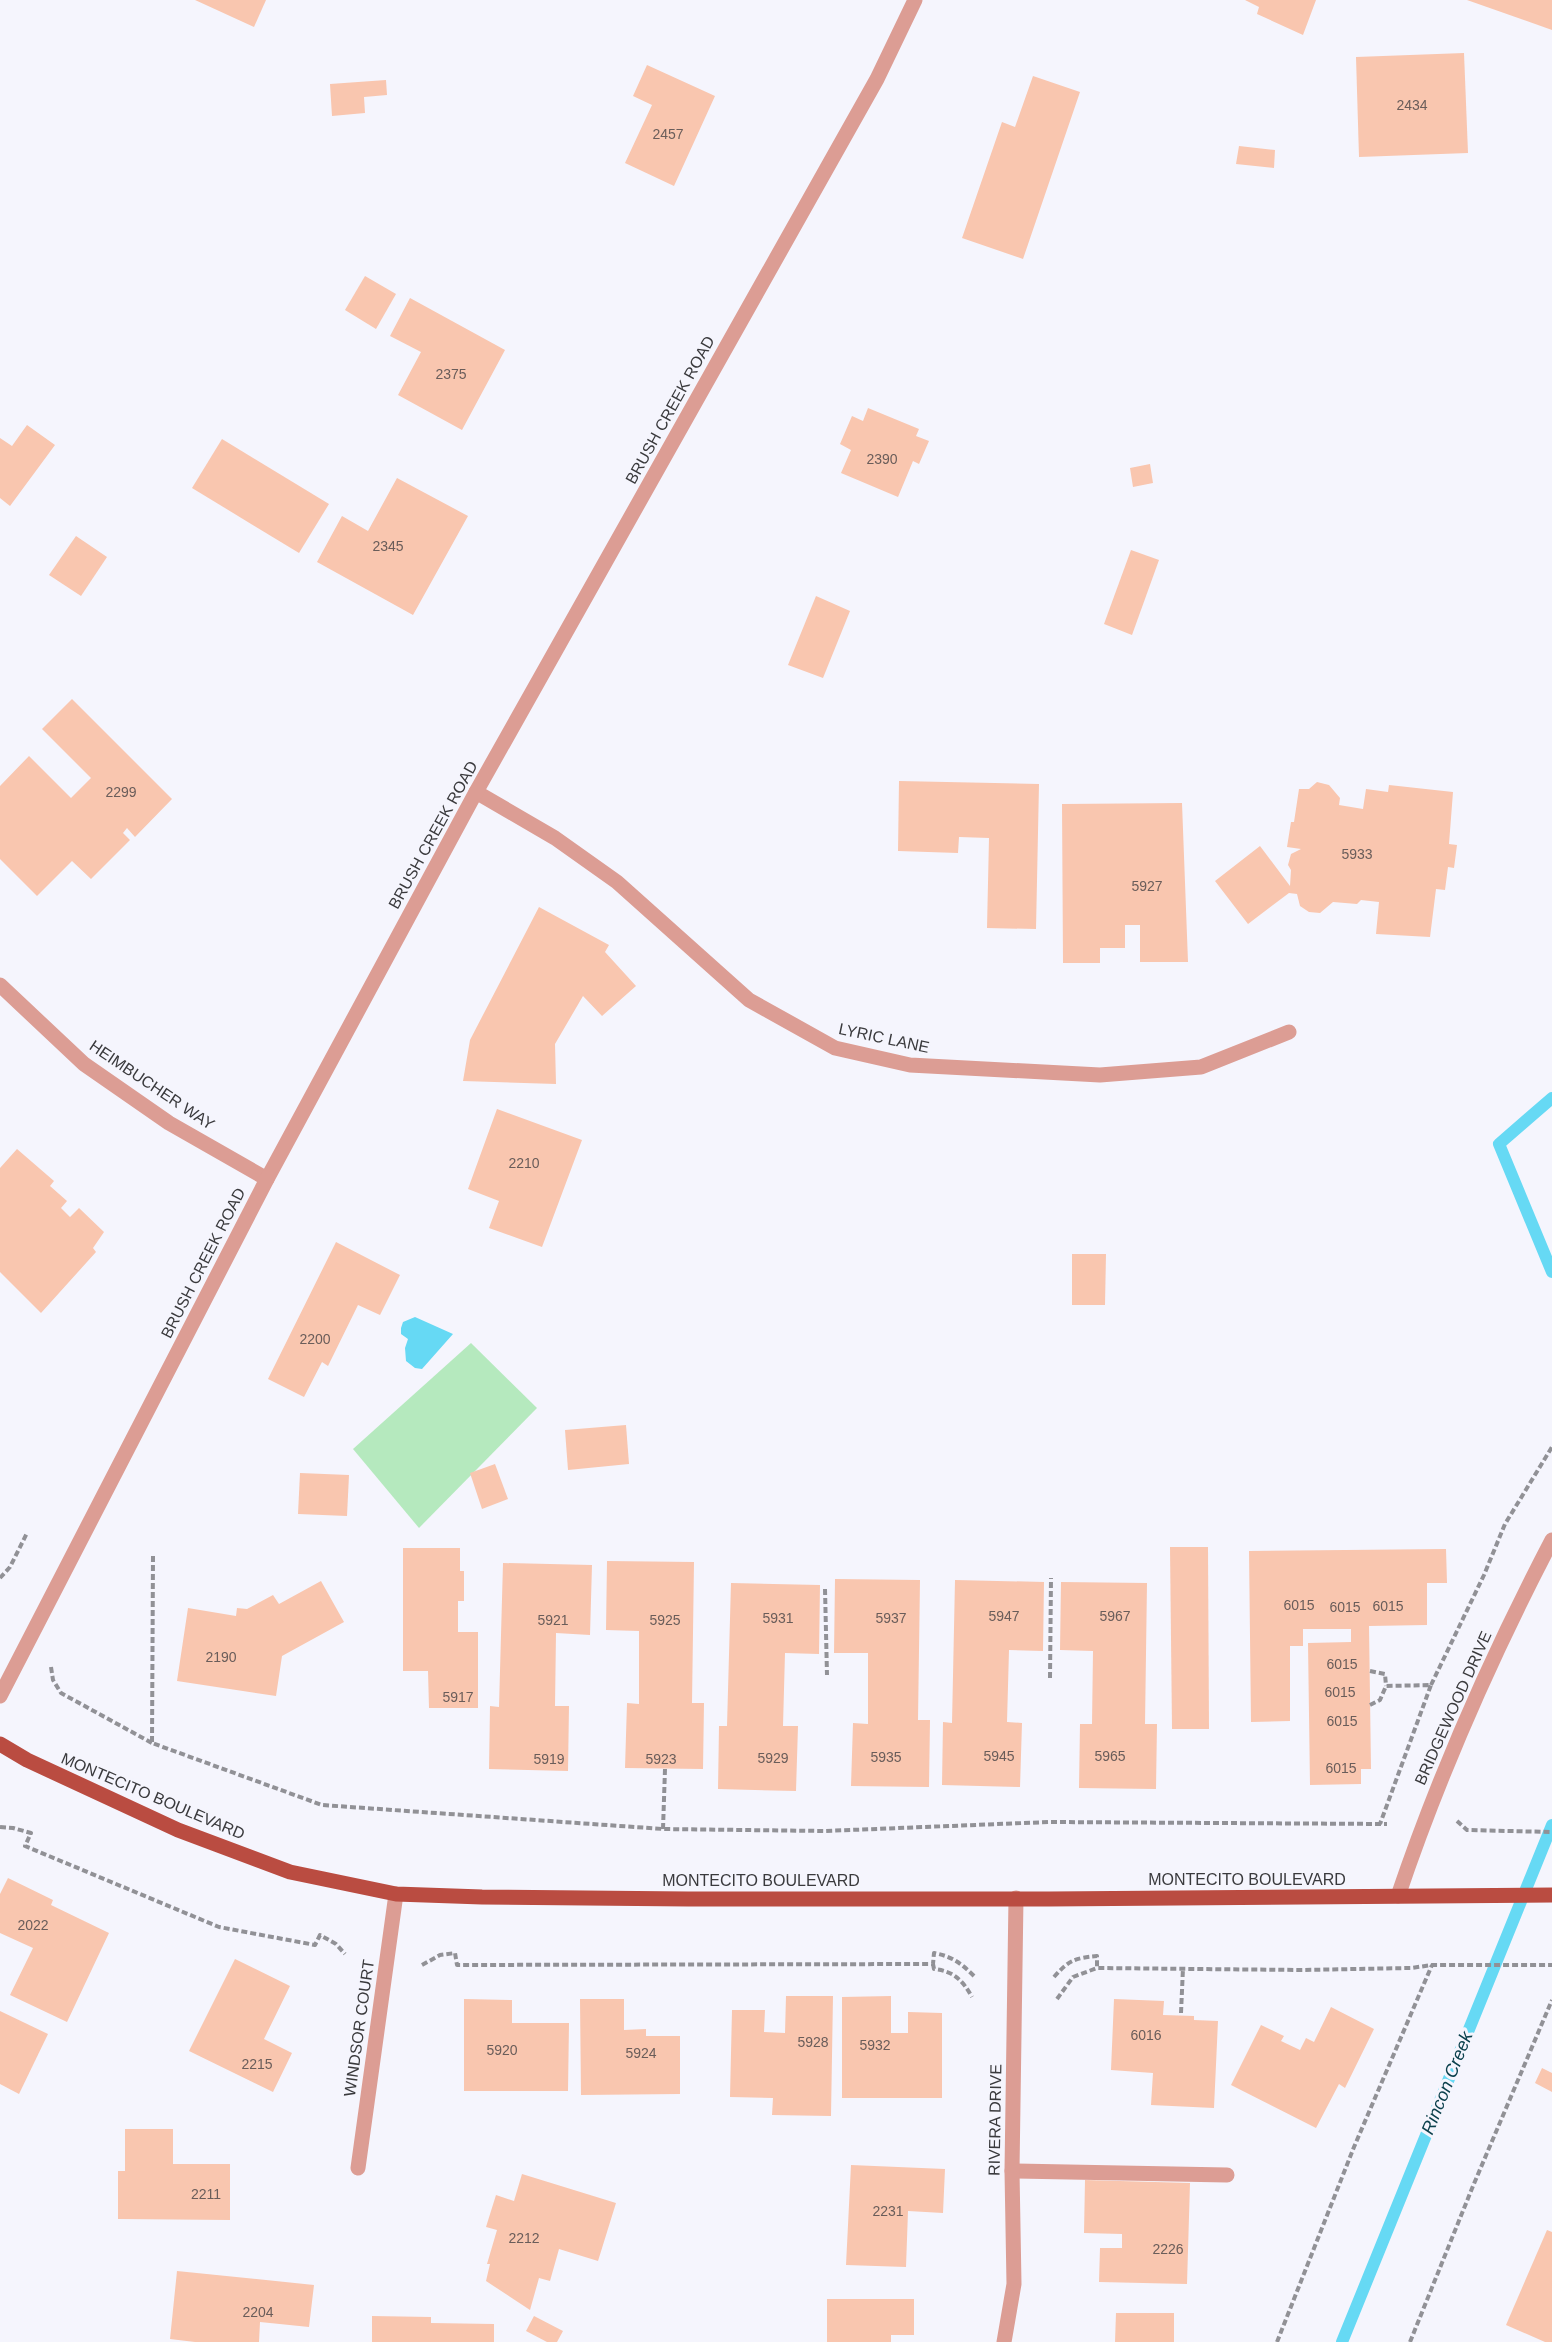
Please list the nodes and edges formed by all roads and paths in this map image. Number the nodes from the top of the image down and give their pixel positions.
1 (915, 0) edge
2 (476, 792) junction
3 (0, 985) edge
4 (1289, 1032) dead end
5 (267, 1179) junction
6 (1552, 1447) edge
7 (27, 1533) dead end
8 (1552, 1540) edge
9 (153, 1556) dead end
10 (0, 1578) edge
11 (1051, 1578) dead end
12 (825, 1589) dead end
13 (51, 1667) dead end
14 (1370, 1671) dead end
15 (827, 1675) dead end
16 (1050, 1678) dead end
17 (1431, 1685) junction
18 (1386, 1686) junction
19 (0, 1696) edge
20 (1370, 1705) dead end
21 (152, 1743) junction
22 (0, 1744) edge
23 (665, 1769) dead end
24 (1457, 1821) dead end
25 (1380, 1824) junction
26 (1387, 1824) dead end
27 (0, 1827) edge
28 (663, 1829) junction
29 (1552, 1832) edge
30 (396, 1894) junction
31 (1552, 1895) edge
32 (1398, 1896) junction
33 (1016, 1898) junction
34 (345, 1954) dead end
35 (933, 1964) junction
36 (422, 1965) dead end
37 (1432, 1965) junction
38 (1552, 1965) edge
39 (1097, 1968) junction
40 (1183, 1968) junction
41 (974, 1976) dead end
42 (1054, 1977) dead end
43 (972, 1997) dead end
44 (1057, 1999) dead end
45 (1552, 2000) edge
46 (1181, 2013) dead end
47 (358, 2168) dead end
48 (1012, 2171) junction
49 (1227, 2175) dead end
50 (1004, 2342) edge
51 (1277, 2342) edge
52 (1410, 2342) edge

1 - 2 street, BRUSH CREEK ROAD
2 - 4 street, LYRIC LANE
2 - 5 street, BRUSH CREEK ROAD
3 - 5 street, HEIMBUCHER WAY
5 - 19 street, BRUSH CREEK ROAD
6 - 17 path
7 - 10 path
8 - 32 street, BRIDGEWOOD DRIVE
9 - 21 path
11 - 16 path
12 - 15 path
13 - 21 path
14 - 18 path
17 - 18 path
17 - 25 path
18 - 20 path
21 - 28 path
22 - 30 main road, MONTECITO BOULEVARD
23 - 28 path
24 - 29 path
25 - 26 path
25 - 28 path
27 - 34 path
30 - 33 main road, MONTECITO BOULEVARD
30 - 47 street, WINDSOR COURT
31 - 32 main road, MONTECITO BOULEVARD
32 - 33 main road, MONTECITO BOULEVARD
33 - 48 street, RIVERA DRIVE
35 - 36 path
35 - 41 path
35 - 43 path
37 - 38 path
37 - 40 path
37 - 51 path
39 - 40 path
39 - 42 path
39 - 44 path
40 - 46 path
45 - 52 path
48 - 49 street
48 - 50 street, RIVERA DRIVE

